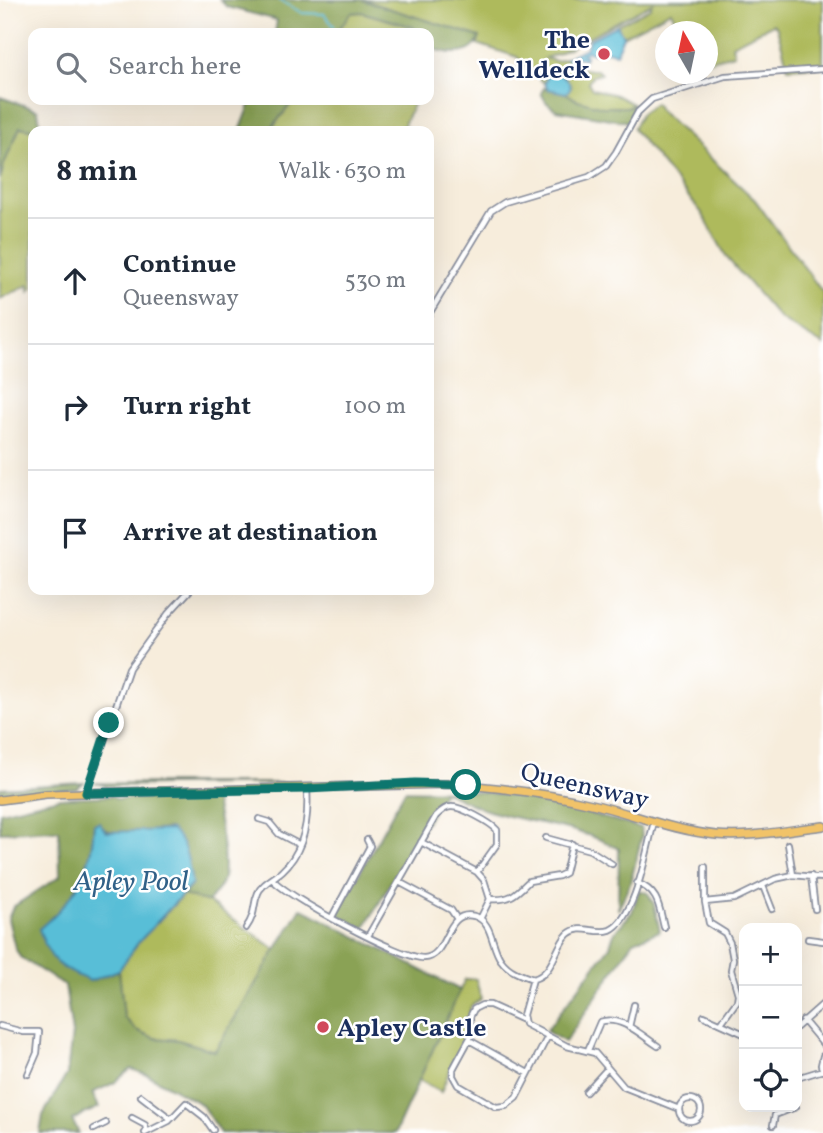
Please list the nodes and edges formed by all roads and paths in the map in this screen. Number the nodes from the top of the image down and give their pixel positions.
1 (823, 69) edge
2 (434, 306) edge
3 (185, 595) edge
4 (307, 789) junction
5 (86, 793) junction
6 (0, 800) edge
7 (259, 819) dead end
8 (653, 822) junction
9 (823, 826) edge
10 (546, 838) dead end
11 (368, 840) dead end
12 (421, 842) junction
13 (572, 844) junction
14 (788, 844) dead end
15 (300, 845) junction
16 (612, 864) dead end
17 (705, 867) dead end
18 (477, 872) junction
19 (793, 875) junction
20 (811, 876) junction
21 (823, 878) edge
22 (272, 879) junction
23 (399, 881) junction
24 (637, 883) junction
25 (763, 886) junction
26 (490, 899) junction
27 (705, 902) junction
28 (772, 909) dead end
29 (815, 909) dead end
30 (331, 918) junction
31 (457, 919) junction
32 (480, 919) junction
33 (246, 928) dead end
34 (664, 928) dead end
35 (368, 936) junction
36 (808, 939) dead end
37 (823, 942) edge
38 (533, 979) junction
39 (634, 1004) dead end
40 (823, 1004) edge
41 (704, 1016) dead end
42 (523, 1020) junction
43 (803, 1020) joint
44 (721, 1023) junction
45 (0, 1026) edge
46 (629, 1027) junction
47 (739, 1032) edge
48 (548, 1037) junction
49 (469, 1040) junction
50 (823, 1044) edge
51 (659, 1046) dead end
52 (588, 1050) junction
53 (823, 1056) edge
54 (607, 1069) junction
55 (823, 1070) edge
56 (528, 1073) junction
57 (28, 1074) dead end
58 (802, 1076) edge
59 (586, 1092) dead end
60 (141, 1096) dead end
61 (679, 1109) junction
62 (783, 1112) edge
63 (132, 1118) dead end
64 (171, 1119) junction
65 (106, 1123) dead end
66 (773, 1125) dead end
67 (213, 1130) dead end
68 (146, 1132) edge
69 (101, 1133) edge

1 - 2 street
3 - 5 street
4 - 5 main road, Queensway
4 - 8 main road, Queensway
4 - 15 street
5 - 6 main road, Queensway
7 - 15 street
8 - 9 main road, Queensway
8 - 24 street
10 - 13 street
11 - 30 street
12 - 18 street
12 - 18 street
12 - 23 street
13 - 16 street
13 - 26 street
14 - 19 street
15 - 22 street
17 - 27 street
18 - 26 street
19 - 20 street
19 - 25 street
20 - 21 street
20 - 29 street
22 - 30 street
22 - 33 street
23 - 31 street
23 - 35 street
24 - 34 street
24 - 38 street
25 - 27 street
25 - 28 street
26 - 32 street
27 - 44 street
30 - 35 street
31 - 32 street
31 - 35 street
32 - 38 street
36 - 37 street
38 - 42 street
39 - 46 street
40 - 43 street
41 - 44 street
42 - 48 street
42 - 49 street
43 - 50 street
44 - 47 street
45 - 57 street
46 - 51 street
46 - 52 street
48 - 52 street
48 - 56 street
49 - 56 street
49 - 56 street
52 - 54 street
53 - 55 street
54 - 59 street
54 - 61 street
55 - 58 street
60 - 64 street
61 - 61 street
62 - 66 street
63 - 68 street
64 - 67 street
64 - 68 street
65 - 69 street

